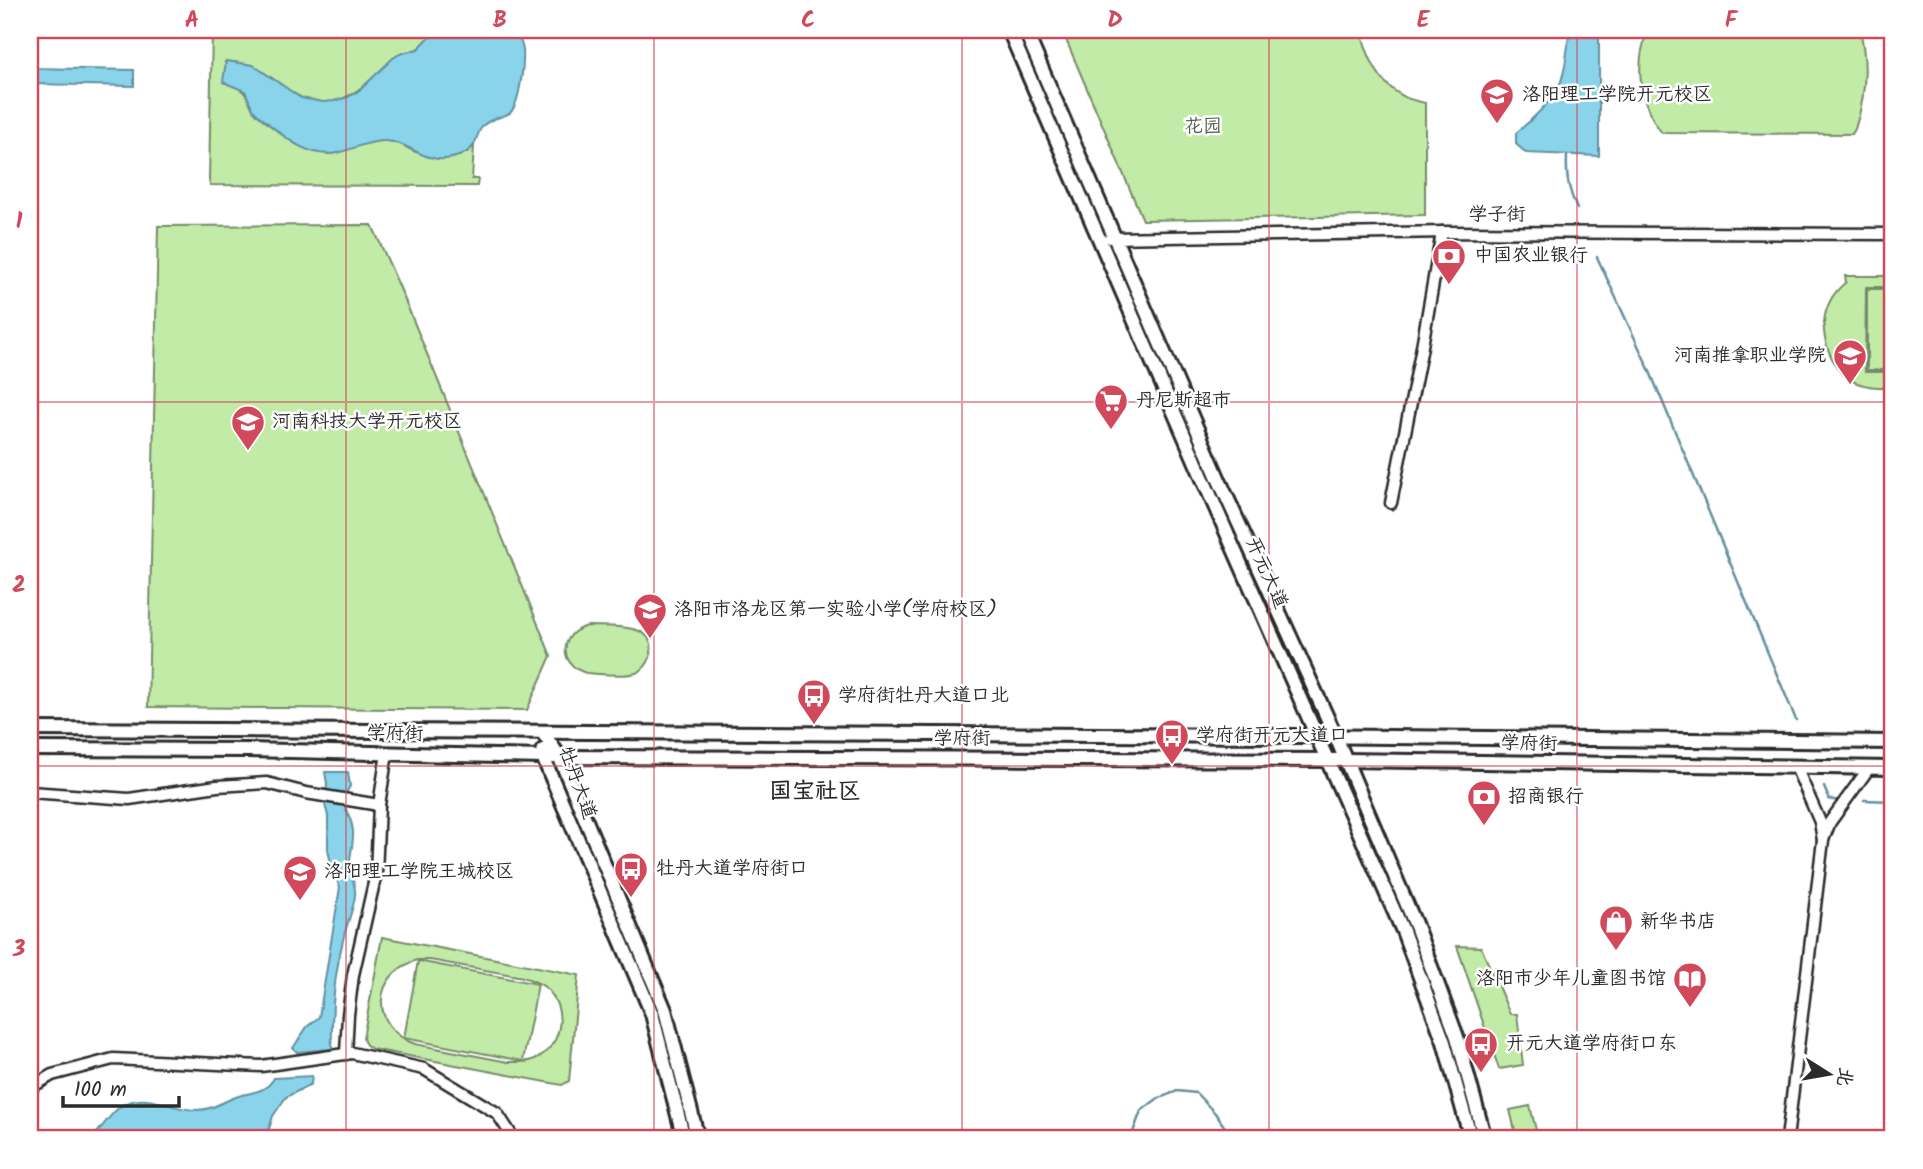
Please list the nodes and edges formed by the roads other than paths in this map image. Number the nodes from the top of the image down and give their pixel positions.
1 (1009, 30) edge
2 (1025, 30) edge
3 (1442, 233) junction
4 (1893, 236) edge
5 (1115, 240) junction
6 (1100, 241) junction
7 (1391, 503) dead end
8 (30, 729) edge
9 (247, 730) junction
10 (543, 733) junction
11 (1318, 736) junction
12 (1336, 737) junction
13 (1658, 740) junction
14 (1893, 742) edge
15 (30, 749) edge
16 (248, 750) junction
17 (387, 753) junction
18 (543, 757) junction
19 (559, 757) junction
20 (1345, 760) junction
21 (1328, 761) junction
22 (1657, 765) junction
23 (1796, 767) junction
24 (1869, 768) junction
25 (1893, 768) edge
26 (30, 792) edge
27 (379, 805) junction
28 (1823, 840) junction
29 (345, 1054) junction
30 (30, 1088) edge
31 (514, 1139) edge
32 (684, 1139) edge
33 (698, 1139) edge
34 (1471, 1139) edge
35 (1485, 1139) edge
36 (1787, 1139) edge

1 - 6 main road, 开元大道
2 - 5 main road, 开元大道
3 - 4 street, 学子街
3 - 5 street, 学子街
3 - 7 street
5 - 6 street, 学子街
5 - 12 main road, 开元大道
6 - 11 main road, 开元大道
8 - 9 main road, 学府街
9 - 10 main road, 学府街
9 - 16 street
10 - 11 main road, 学府街
10 - 18 main road, 牡丹大道
10 - 19 main road, 牡丹大道
11 - 12 main road, 学府街
11 - 21 main road, 开元大道
12 - 13 main road, 学府街
12 - 20 main road, 开元大道
13 - 14 main road, 学府街
13 - 22 main road
15 - 16 main road, 学府街
16 - 17 main road, 学府街
17 - 18 main road, 学府街
17 - 27 street
18 - 19 main road, 学府街
18 - 32 main road, 牡丹大道
19 - 21 main road, 学府街
19 - 33 main road, 牡丹大道
20 - 21 main road, 学府街
20 - 22 main road, 学府街
20 - 35 main road, 开元大道
21 - 34 main road, 开元大道
22 - 23 main road, 学府街
23 - 24 main road, 学府街
23 - 28 street
24 - 25 main road, 学府街
24 - 28 street
26 - 27 street
27 - 29 street
28 - 36 street
29 - 30 street
29 - 31 street

